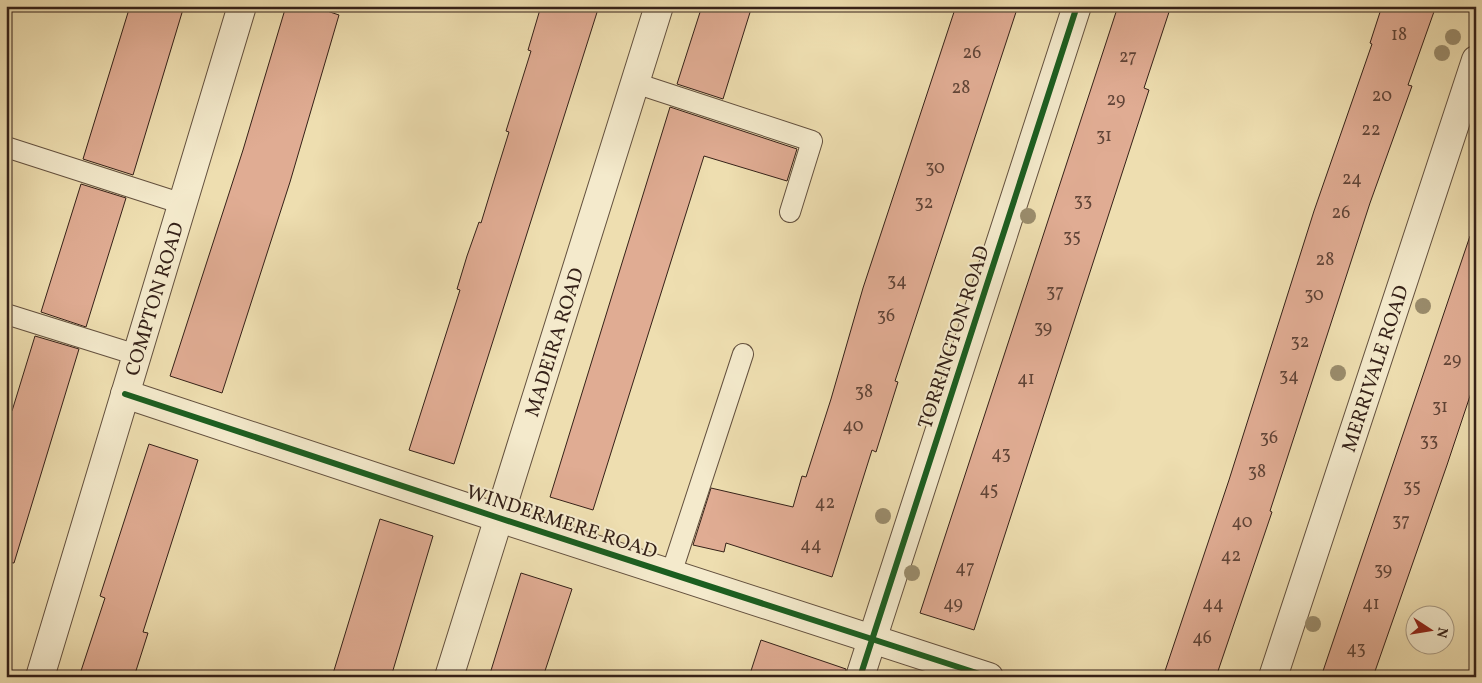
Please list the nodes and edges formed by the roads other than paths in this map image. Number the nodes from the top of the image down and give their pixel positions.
1 (242, 6) edge
2 (659, 6) edge
3 (1077, 6) edge
4 (1476, 60) edge
5 (635, 83) junction
6 (6, 148) edge
7 (183, 204) junction
8 (790, 212) dead end
9 (6, 314) edge
10 (743, 354) dead end
11 (137, 355) junction
12 (125, 394) junction
13 (499, 518) junction
14 (671, 574) junction
15 (873, 639) junction
16 (40, 677) edge
17 (449, 677) edge
18 (860, 677) edge
19 (989, 677) edge
20 (1273, 677) edge

1 - 7 street, COMPTON ROAD
2 - 5 street, MADEIRA ROAD
3 - 15 street, TORRINGTON ROAD
4 - 20 street, MERRIVALE ROAD
5 - 8 lane
5 - 13 street, MADEIRA ROAD
6 - 7 lane
7 - 11 street, COMPTON ROAD
9 - 11 lane
10 - 14 lane
11 - 12 street, COMPTON ROAD
12 - 13 street, WINDERMERE ROAD
12 - 16 street, COMPTON ROAD
13 - 14 street, WINDERMERE ROAD
13 - 17 street, MADEIRA ROAD
14 - 15 street, WINDERMERE ROAD
15 - 18 street, TORRINGTON ROAD
15 - 19 street, WINDERMERE ROAD

